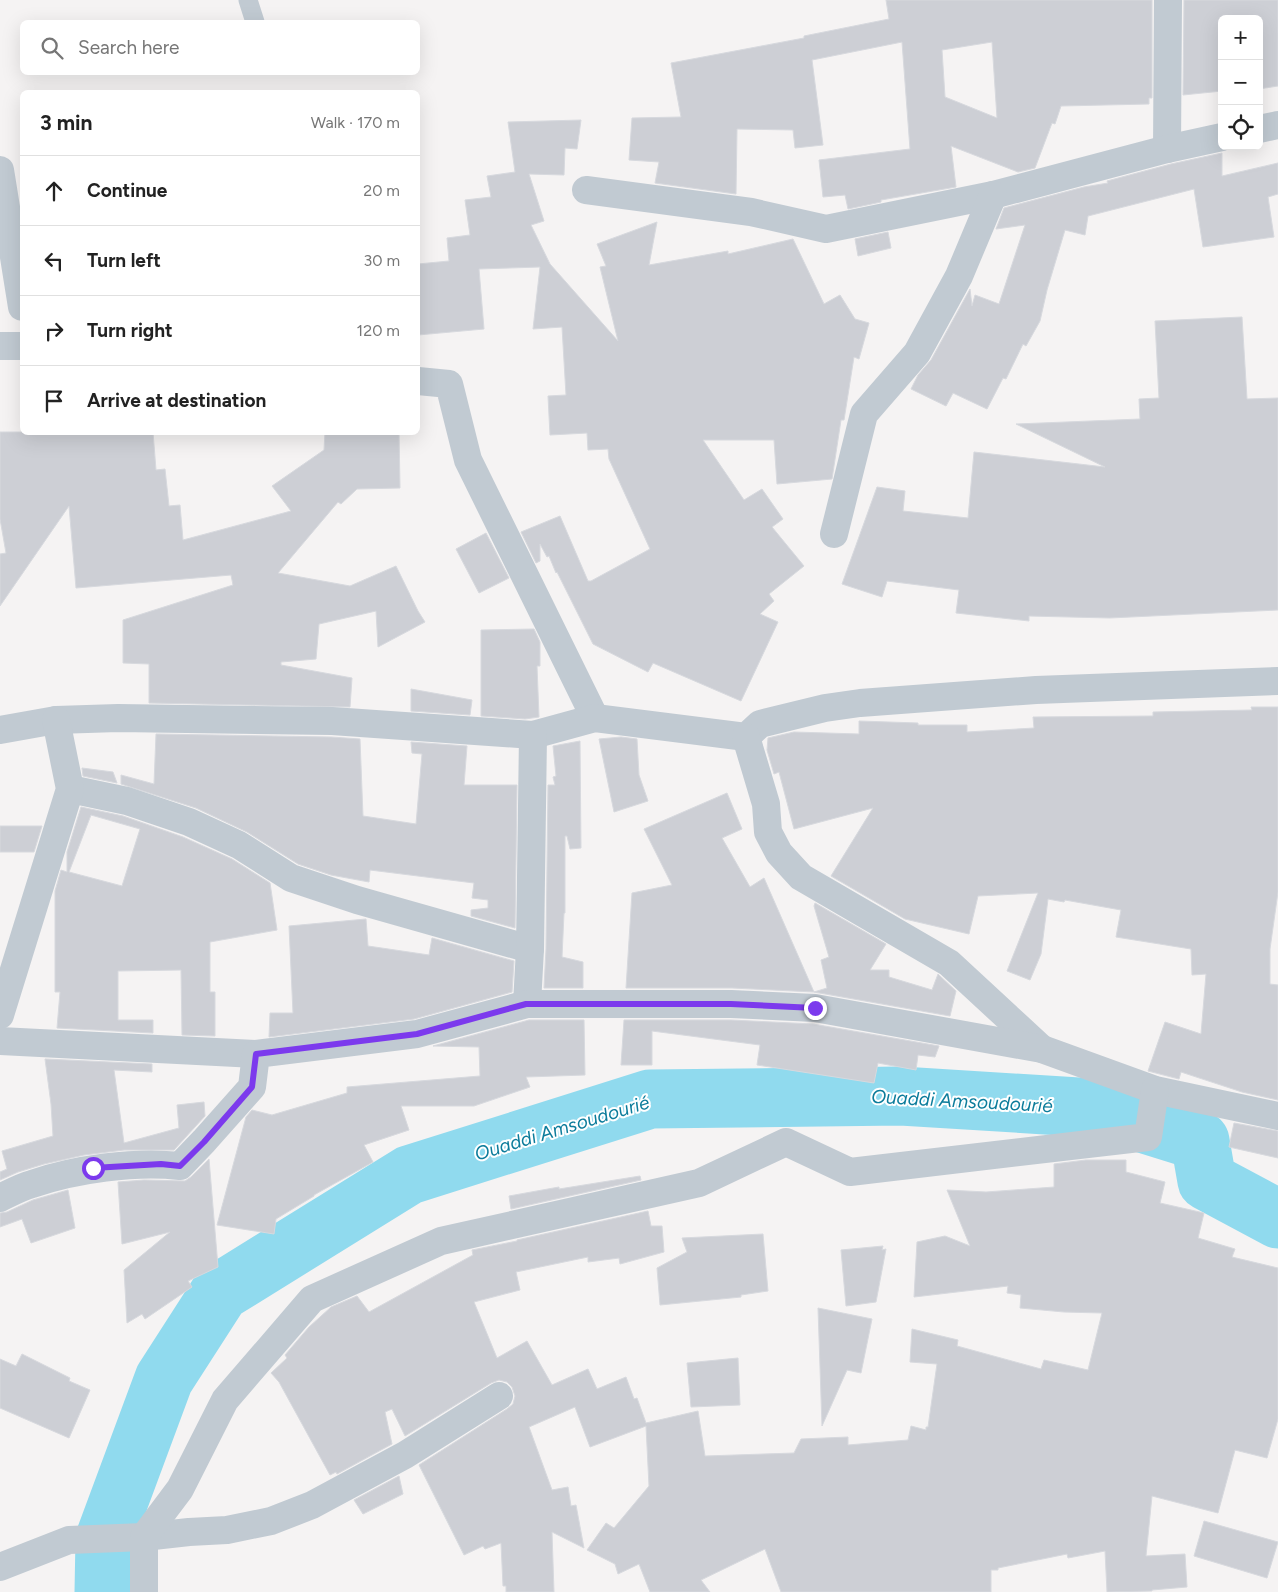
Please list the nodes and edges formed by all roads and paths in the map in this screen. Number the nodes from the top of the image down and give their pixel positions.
1 (248, 0) edge
2 (1168, 0) edge
3 (253, 20) edge
4 (1278, 125) edge
5 (1263, 128) edge
6 (1218, 138) edge
7 (1167, 149) junction
8 (0, 170) edge
9 (586, 190) dead end
10 (993, 195) junction
11 (20, 295) edge
12 (0, 346) edge
13 (20, 346) edge
14 (420, 381) edge
15 (834, 534) dead end
16 (1278, 681) edge
17 (595, 718) junction
18 (56, 720) junction
19 (0, 730) edge
20 (533, 735) junction
21 (746, 737) junction
22 (70, 788) junction
23 (530, 949) junction
24 (526, 1004) junction
25 (0, 1016) edge
26 (0, 1041) edge
27 (1042, 1049) junction
28 (256, 1054) junction
29 (1152, 1114) junction
30 (1278, 1116) edge
31 (0, 1198) edge
32 (499, 1396) dead end
33 (144, 1537) junction
34 (0, 1567) edge
35 (144, 1592) edge

1 - 3 lane
2 - 7 street
4 - 5 street
6 - 7 street
7 - 10 street
8 - 11 street
9 - 10 street
10 - 15 street
12 - 13 street
14 - 17 street
16 - 21 street
17 - 20 street
17 - 21 street
18 - 19 street
18 - 20 street
18 - 22 street
20 - 23 street
21 - 27 street
22 - 23 street
22 - 25 street
23 - 24 street
24 - 27 street
24 - 28 street
26 - 28 street
27 - 29 street
28 - 31 street
29 - 30 street
29 - 33 street
32 - 33 street
33 - 34 street
33 - 35 street

